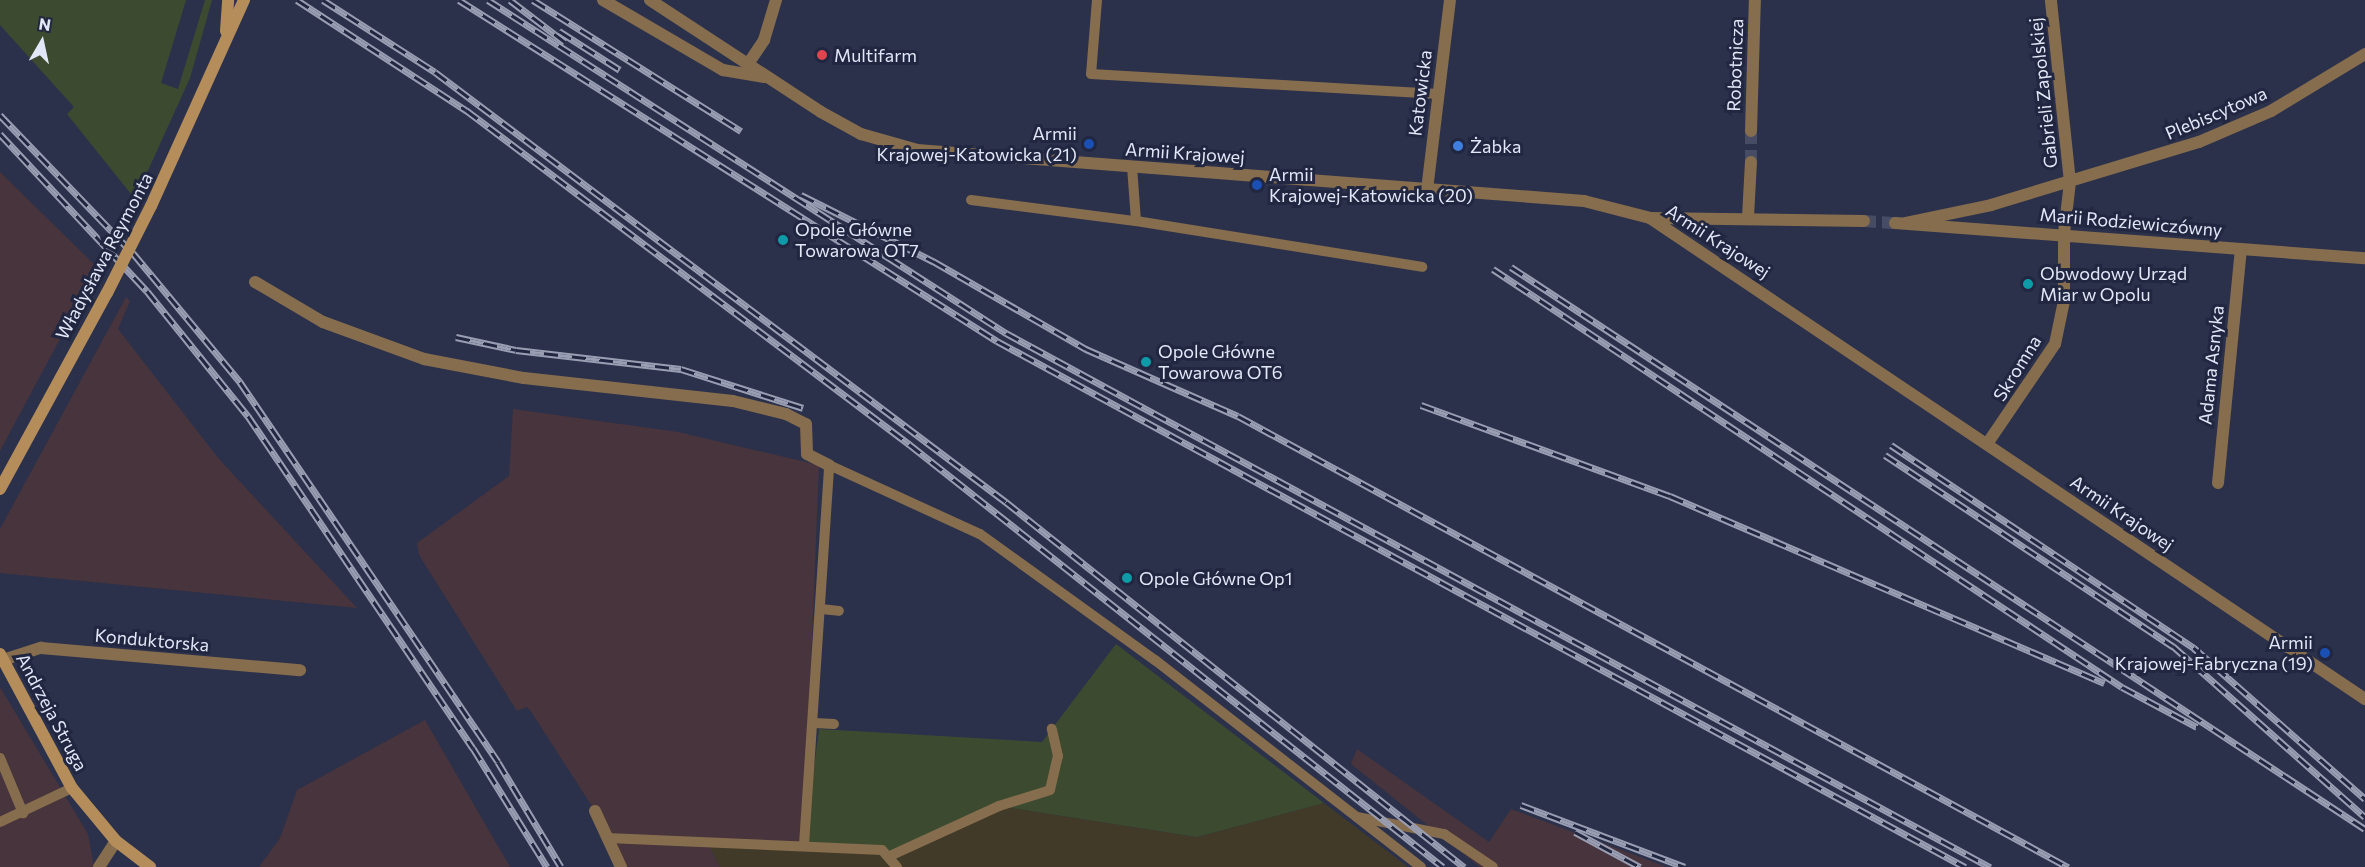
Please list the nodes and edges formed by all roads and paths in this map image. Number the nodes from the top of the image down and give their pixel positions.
1 (228, 0) edge
2 (244, 0) edge
3 (603, 0) edge
4 (650, 0) edge
5 (776, 0) edge
6 (1097, 0) edge
7 (1450, 0) edge
8 (1755, 0) edge
9 (2051, 0) edge
10 (226, 32) junction
11 (2365, 54) edge
12 (748, 64) junction
13 (768, 77) junction
14 (1438, 94) junction
15 (1751, 131) tunnel mouth
16 (1751, 162) tunnel mouth
17 (1132, 167) junction
18 (2070, 182) junction
19 (1427, 190) junction
20 (971, 200) dead end
21 (1748, 217) junction
22 (1650, 218) junction
23 (1136, 221) junction
24 (1864, 221) tunnel mouth
25 (1900, 223) joint
26 (2064, 233) junction
27 (2241, 250) junction
28 (2365, 258) edge
29 (1422, 267) dead end
30 (255, 282) dead end
31 (1988, 444) junction
32 (829, 465) junction
33 (2218, 483) dead end
34 (0, 489) edge
35 (821, 609) junction
36 (840, 611) dead end
37 (1, 658) edge
38 (300, 670) dead end
39 (2365, 699) edge
40 (814, 723) junction
41 (834, 724) dead end
42 (1052, 729) dead end
43 (0, 758) edge
44 (72, 788) junction
45 (595, 811) dead end
46 (23, 813) junction
47 (1357, 817) junction
48 (0, 822) edge
49 (607, 838) junction
50 (116, 841) junction
51 (804, 845) junction
52 (892, 855) junction
53 (99, 867) edge
54 (150, 867) edge
55 (621, 867) edge
56 (897, 867) edge
57 (1421, 867) edge
58 (1493, 867) edge

1 - 10 main road, Władysława Reymonta
2 - 10 main road, Władysława Reymonta
3 - 13 street
4 - 12 street, Armii Krajowej
5 - 12 street
6 - 14 lane
7 - 14 street, Katowicka
8 - 15 street, Robotnicza
9 - 18 street, Gabrieli Zapolskiej
10 - 34 main road, Władysława Reymonta, bridge
11 - 18 street, Plebiscytowa
12 - 13 street, Armii Krajowej
13 - 17 street, Armii Krajowej
14 - 19 street, Katowicka
16 - 21 street
17 - 19 street, Armii Krajowej
17 - 23 lane
18 - 25 street, Plebiscytowa
18 - 26 street
19 - 22 street, Armii Krajowej
20 - 23 lane
21 - 22 street
21 - 24 street
22 - 31 street, Armii Krajowej
23 - 29 lane
25 - 26 street, Marii Rodziewiczówny
26 - 27 street, Marii Rodziewiczówny
26 - 31 street, Skromna
27 - 28 street, Marii Rodziewiczówny
27 - 33 street, Adama Asnyka
30 - 32 street
31 - 39 street, Armii Krajowej
32 - 35 lane
32 - 47 lane
35 - 36 lane
35 - 40 lane
37 - 38 street, Konduktorska
37 - 44 main road, Andrzeja Struga
40 - 41 lane
40 - 51 lane
42 - 52 lane
43 - 46 lane
44 - 46 lane
44 - 50 main road, Andrzeja Struga
45 - 49 street
46 - 48 lane
47 - 57 lane
47 - 58 lane
49 - 51 lane
49 - 55 street
50 - 53 street
50 - 54 main road, Andrzeja Struga
51 - 52 lane
52 - 56 lane

